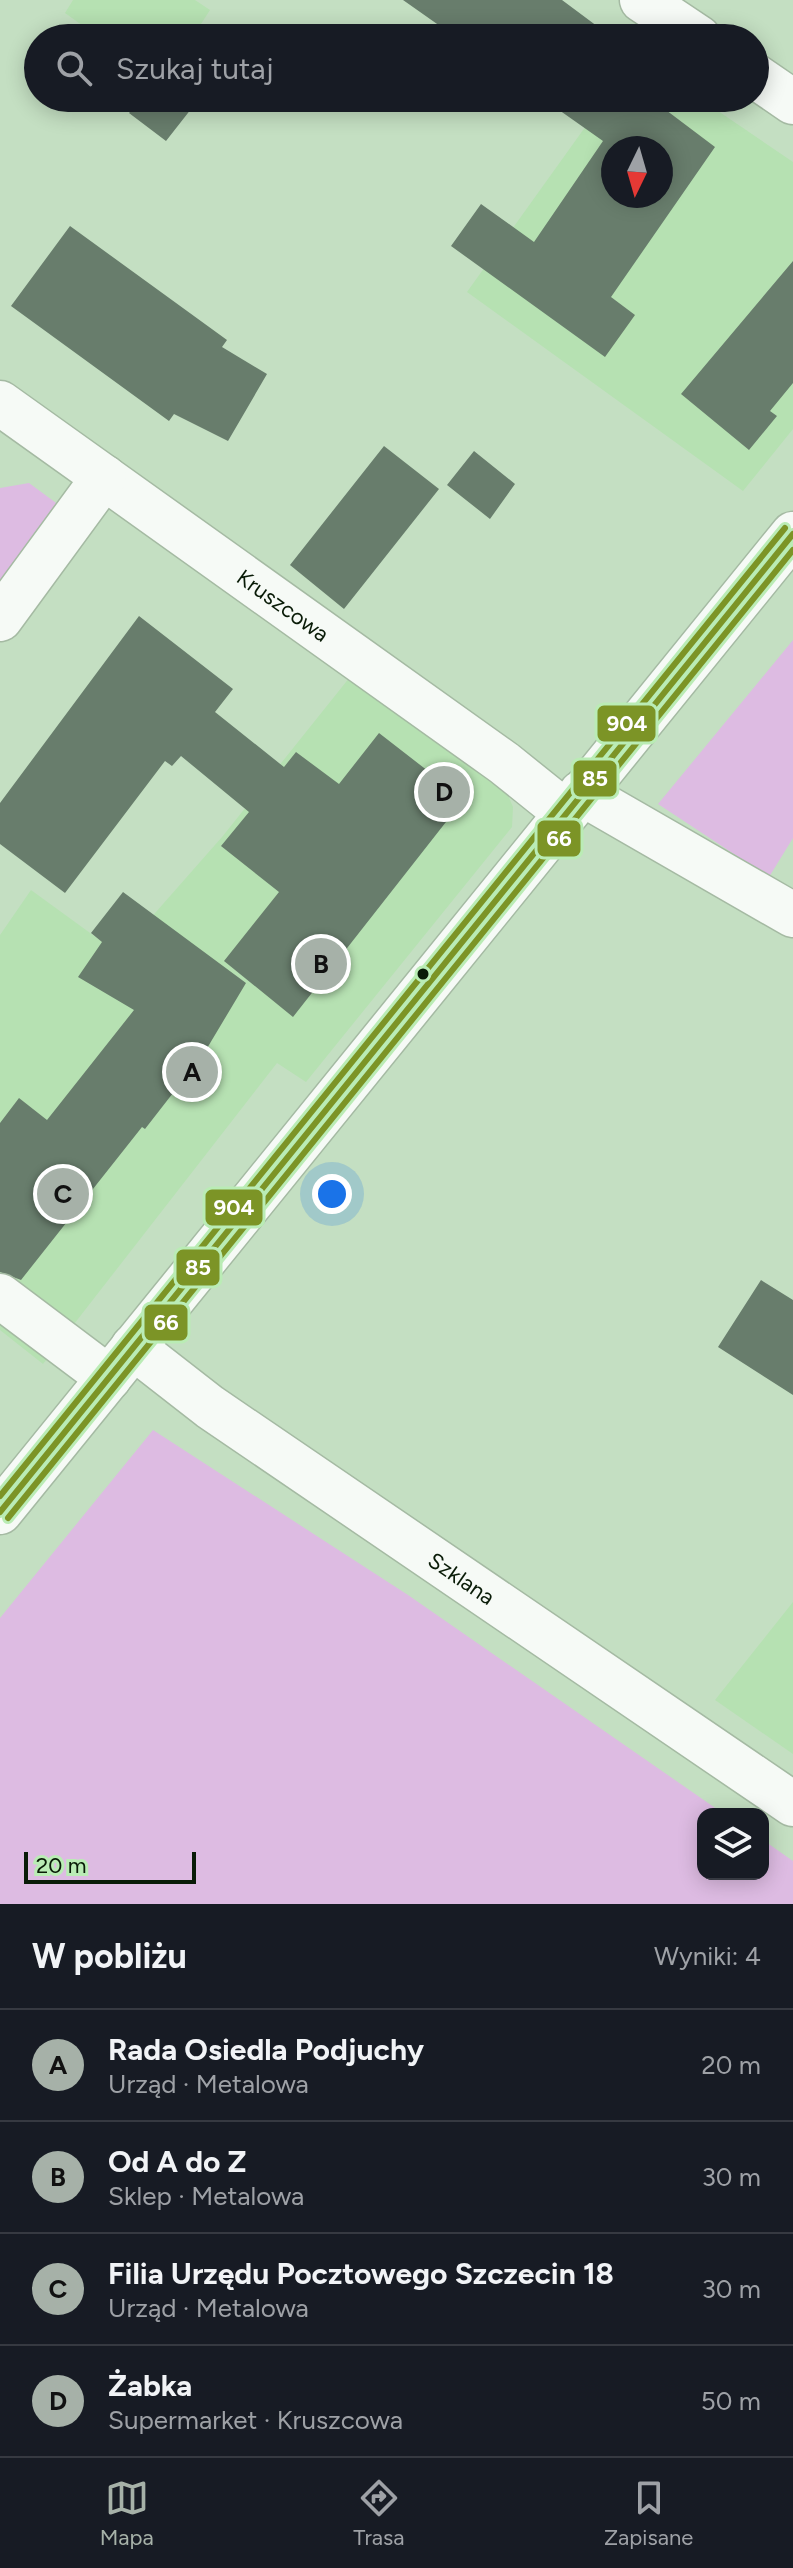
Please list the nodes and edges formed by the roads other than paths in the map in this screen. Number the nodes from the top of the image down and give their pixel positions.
1 (642, 0) edge
2 (678, 24) edge
3 (769, 86) edge
4 (793, 102) edge
5 (0, 403) edge
6 (104, 477) junction
7 (793, 534) edge
8 (0, 619) edge
9 (573, 802) junction
10 (793, 915) edge
11 (0, 1296) edge
12 (121, 1362) junction
13 (0, 1512) edge
14 (793, 1804) edge

1 - 2 main road
3 - 4 main road
5 - 6 main road, Kruszcowa
6 - 8 main road
6 - 9 main road, Kruszcowa
7 - 9 main road
9 - 10 main road, Kruszcowa
9 - 12 main road
11 - 12 main road, Szklana
12 - 13 main road
12 - 14 main road, Szklana

